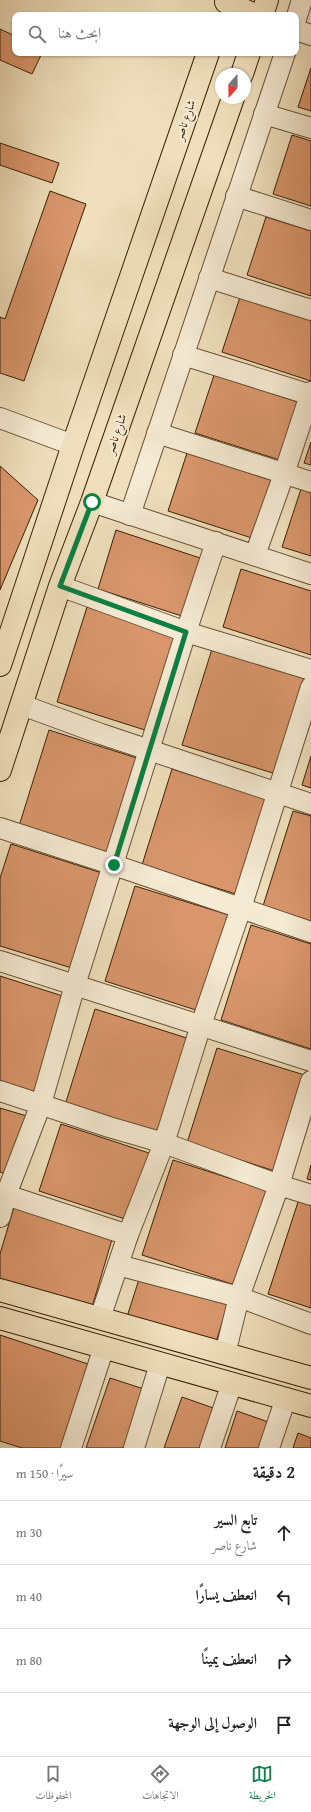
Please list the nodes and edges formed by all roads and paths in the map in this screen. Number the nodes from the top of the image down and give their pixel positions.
1 (267, 0) edge
2 (302, 0) edge
3 (224, 6) edge
4 (245, 12) edge
5 (263, 12) edge
6 (298, 12) edge
7 (299, 31) edge
8 (311, 35) edge
9 (207, 56) edge
10 (248, 56) edge
11 (284, 56) edge
12 (244, 68) edge
13 (231, 104) edge
14 (264, 114) junction
15 (311, 128) edge
16 (236, 196) junction
17 (311, 220) edge
18 (209, 278) junction
19 (311, 310) edge
20 (183, 355) junction
21 (311, 394) edge
22 (0, 418) edge
23 (157, 433) junction
24 (73, 445) junction
25 (284, 474) junction
26 (311, 482) edge
27 (92, 502) junction
28 (130, 515) junction
29 (216, 542) junction
30 (255, 554) junction
31 (311, 574) edge
32 (60, 586) junction
33 (186, 632) junction
34 (0, 665) edge
35 (311, 670) edge
36 (311, 687) edge
37 (22, 705) junction
38 (6, 735) edge
39 (149, 750) junction
40 (0, 770) edge
41 (278, 792) junction
42 (311, 804) edge
43 (0, 828) edge
44 (114, 865) junction
45 (241, 908) junction
46 (311, 932) edge
47 (0, 961) edge
48 (75, 985) junction
49 (200, 1025) junction
50 (311, 1061) edge
51 (311, 1081) edge
52 (0, 1091) edge
53 (41, 1104) junction
54 (164, 1142) junction
55 (279, 1185) junction
56 (3, 1194) edge
57 (311, 1195) edge
58 (0, 1217) edge
59 (128, 1235) junction
60 (118, 1265) junction
61 (0, 1290) edge
62 (239, 1297) junction
63 (0, 1318) edge
64 (100, 1318) junction
65 (311, 1324) edge
66 (104, 1347) junction
67 (225, 1354) junction
68 (160, 1364) junction
69 (311, 1378) edge
70 (232, 1383) junction
71 (286, 1398) junction
72 (311, 1406) edge
73 (71, 1448) edge
74 (134, 1448) edge
75 (210, 1448) edge
76 (269, 1448) edge

1 - 5 main road
2 - 6 street
3 - 4 main road
7 - 8 street
9 - 24 main road, شارع ناصر
10 - 12 main road
11 - 14 street
13 - 27 main road, شارع ناصر
14 - 15 street
14 - 16 street
16 - 17 street
16 - 18 street
18 - 19 street
18 - 20 street
20 - 21 street
20 - 23 street
21 - 25 street
22 - 24 street
23 - 25 street
23 - 28 street
24 - 34 main road, شارع ناصر
25 - 26 street
25 - 30 street
27 - 28 street
27 - 32 main road, شارع ناصر
28 - 29 street
29 - 30 street
29 - 33 street
30 - 31 street
32 - 33 street
32 - 37 main road, شارع ناصر
33 - 35 street
33 - 39 street
36 - 41 street
37 - 38 main road, شارع ناصر
37 - 39 street
38 - 40 main road, شارع ناصر
39 - 41 street
39 - 44 street
41 - 42 street
41 - 45 street
43 - 44 street
44 - 45 street
44 - 48 street
45 - 46 street
45 - 49 street
47 - 48 street
48 - 49 street
48 - 53 street
49 - 50 street
49 - 54 street
51 - 55 street
52 - 53 street
53 - 54 street
53 - 56 street
54 - 55 street
54 - 59 street
55 - 57 street
55 - 62 street
56 - 58 street
56 - 59 street
59 - 60 street
60 - 62 street
60 - 64 street
61 - 64 main road
62 - 65 street
62 - 67 street
63 - 66 main road
64 - 67 main road
66 - 68 main road
66 - 73 street
67 - 69 main road
68 - 70 main road
68 - 74 street
70 - 71 main road
70 - 75 street
71 - 72 main road
71 - 76 street

